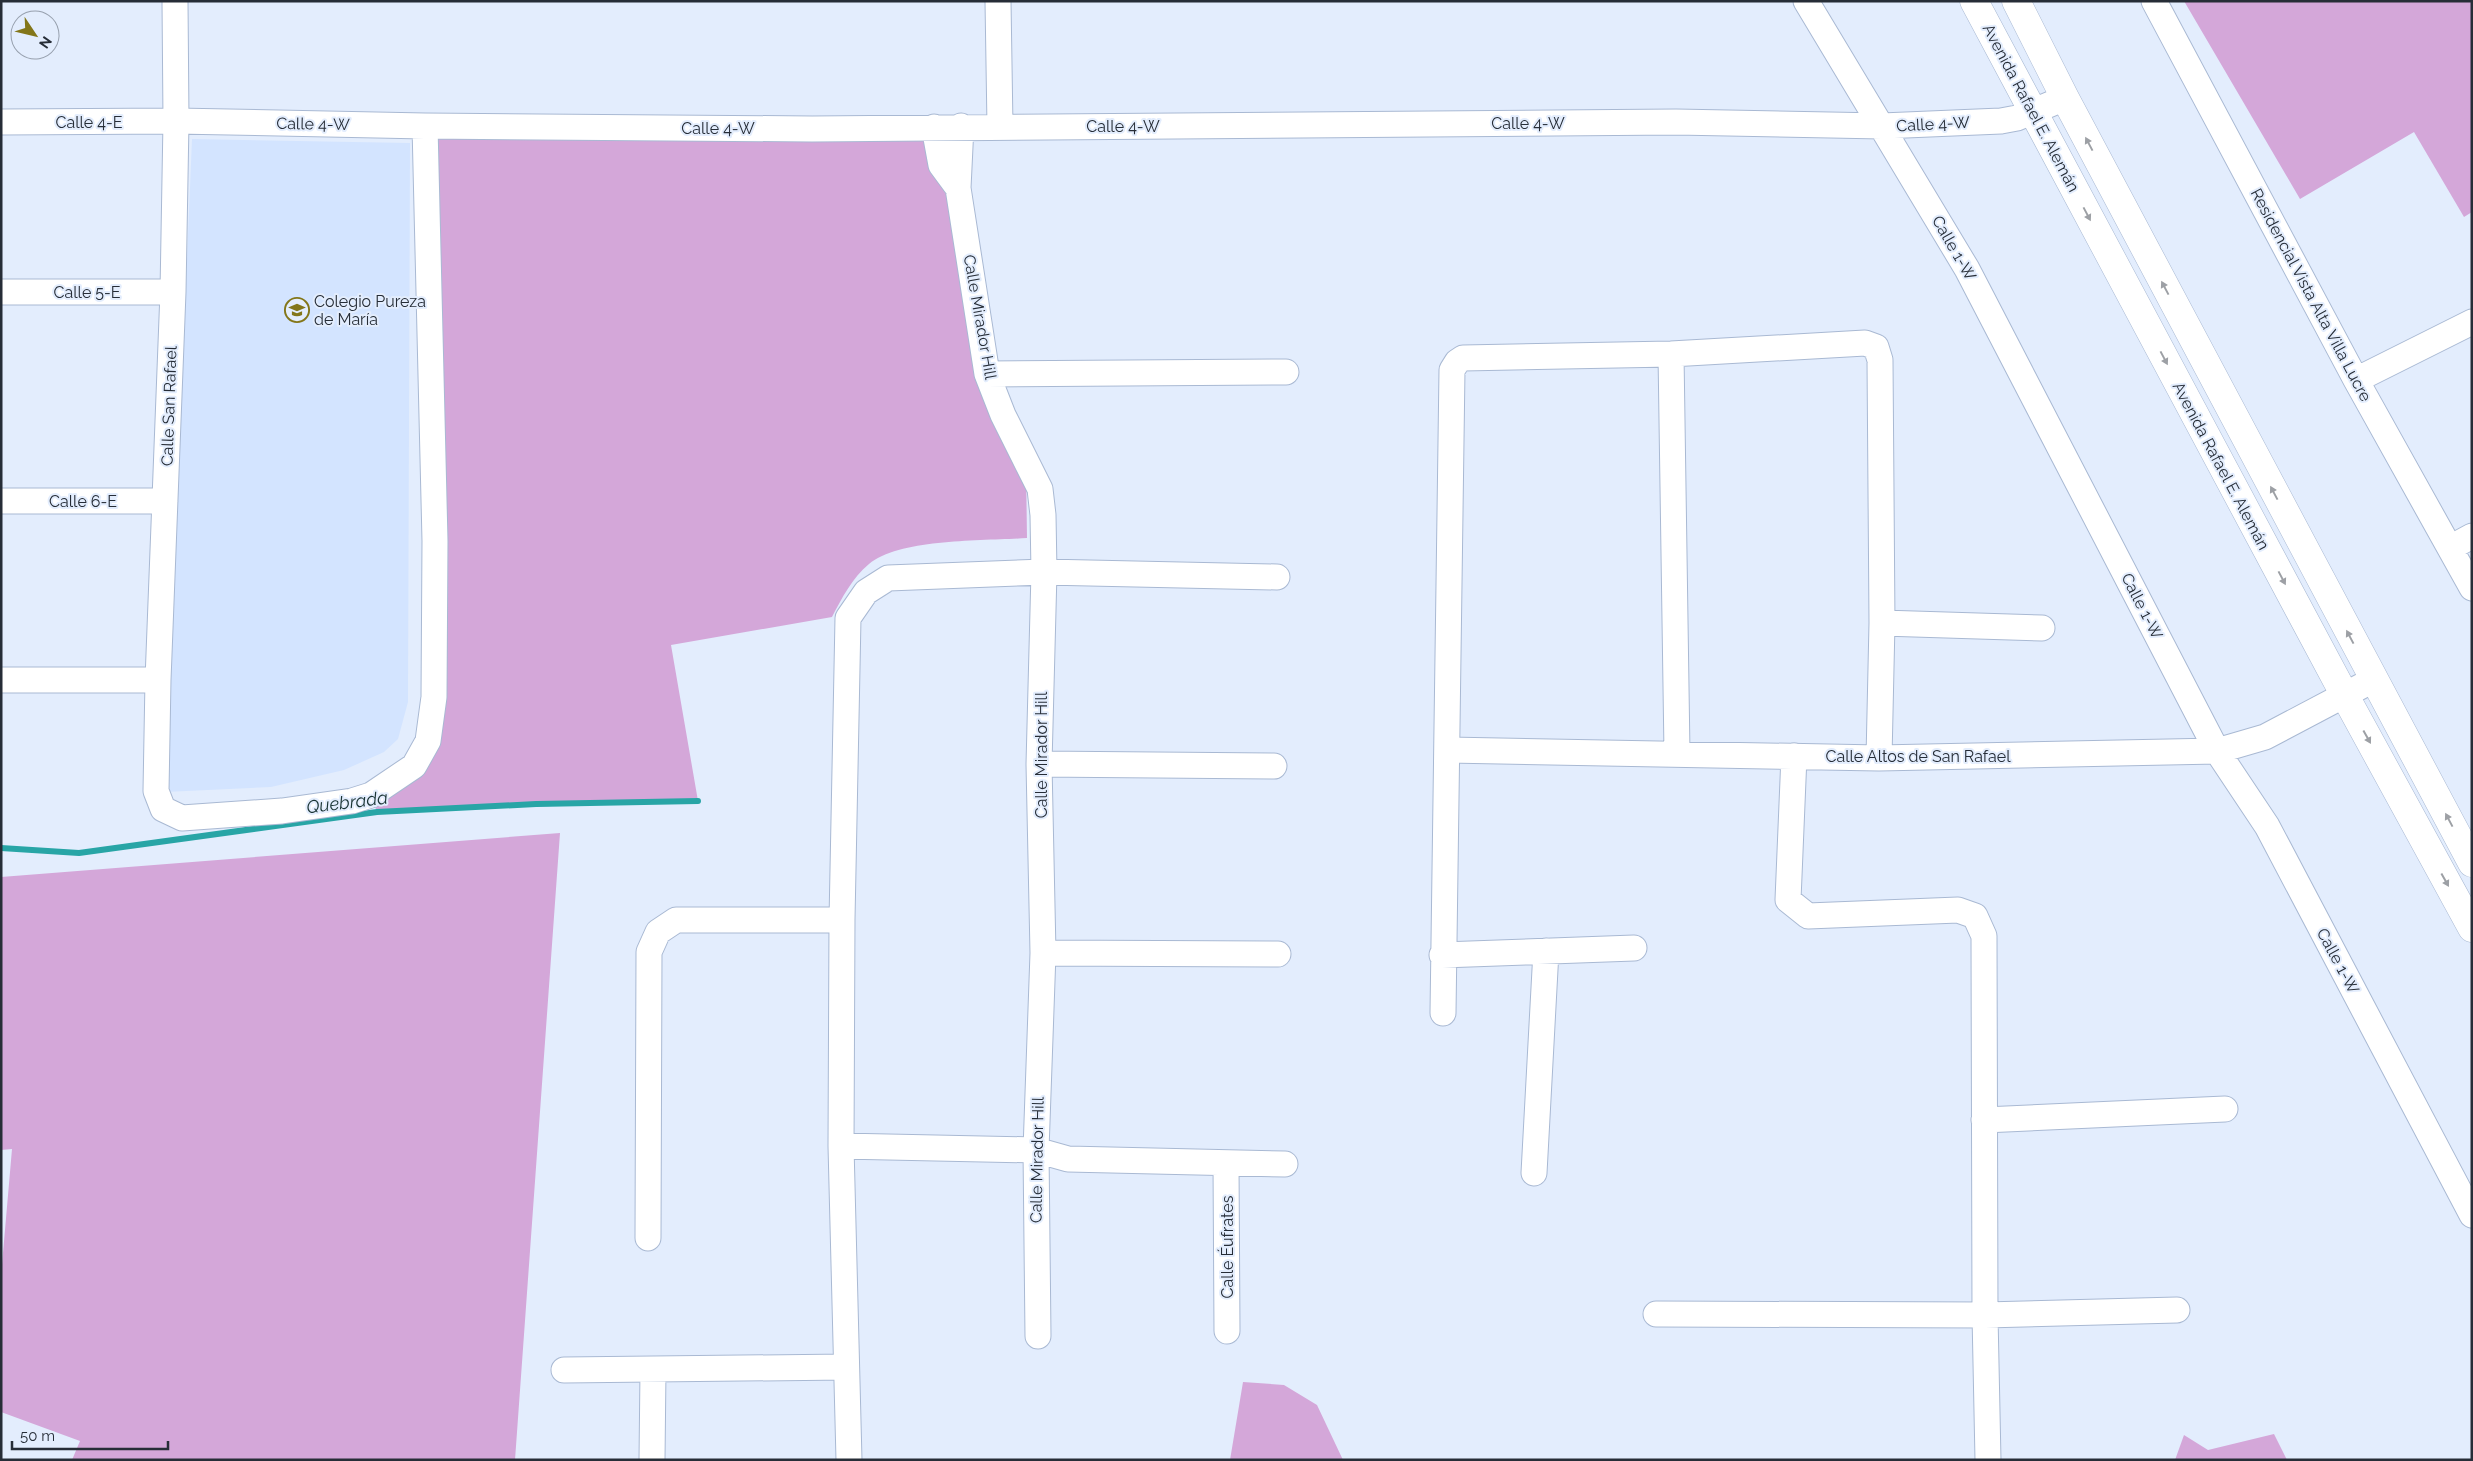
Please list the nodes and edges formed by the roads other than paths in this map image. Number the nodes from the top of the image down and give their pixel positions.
1 (174, 1) edge
2 (998, 1) edge
3 (1806, 1) edge
4 (1974, 1) edge
5 (2016, 1) edge
6 (2154, 1) edge
7 (2065, 98) junction
8 (2032, 112) junction
9 (176, 121) junction
10 (1, 122) edge
11 (425, 126) junction
12 (934, 126) junction
13 (961, 126) junction
14 (1882, 126) junction
15 (1000, 127) junction
16 (958, 188) junction
17 (1, 292) edge
18 (173, 292) junction
19 (2472, 322) edge
20 (1670, 354) junction
21 (1286, 372) dead end
22 (986, 374) junction
23 (2356, 380) junction
24 (1, 501) edge
25 (165, 501) junction
26 (2472, 536) edge
27 (2450, 548) junction
28 (1044, 572) junction
29 (1277, 577) dead end
30 (2472, 588) edge
31 (1882, 623) junction
32 (2042, 628) dead end
33 (1, 680) edge
34 (158, 680) junction
35 (2373, 680) junction
36 (2344, 694) junction
37 (1448, 750) junction
38 (2217, 751) junction
39 (1677, 754) junction
40 (1794, 756) junction
41 (1879, 758) junction
42 (1039, 764) junction
43 (1274, 766) dead end
44 (2472, 863) edge
45 (842, 920) junction
46 (2472, 928) edge
47 (1634, 948) dead end
48 (1546, 951) junction
49 (1043, 953) junction
50 (1278, 954) dead end
51 (1442, 955) junction
52 (1443, 1013) dead end
53 (2225, 1109) dead end
54 (1984, 1120) junction
55 (841, 1146) junction
56 (1036, 1150) junction
57 (1226, 1163) junction
58 (1285, 1164) dead end
59 (1534, 1173) dead end
60 (2472, 1215) edge
61 (648, 1238) dead end
62 (2177, 1310) dead end
63 (1656, 1314) dead end
64 (1985, 1315) junction
65 (1227, 1331) dead end
66 (1038, 1336) dead end
67 (846, 1367) junction
68 (564, 1370) dead end
69 (653, 1370) junction
70 (652, 1460) edge
71 (849, 1460) edge
72 (1988, 1460) edge

1 - 9 street, Calle San Rafael
2 - 15 street
3 - 14 street, Calle 1-W
4 - 8 main road, Avenida Rafael E. Alemán
5 - 7 main road, Avenida Rafael E. Alemán
6 - 23 street, Residencial Vista Alta Villa Lucre
7 - 8 street, Calle 4-W
35 -> 7 main road, Avenida Rafael E. Alemán
8 - 14 street, Calle 4-W
8 -> 36 main road, Avenida Rafael E. Alemán
9 - 10 street, Calle 4-E
9 - 11 street, Calle 4-W
9 - 18 street, Calle San Rafael
11 - 12 street, Calle 4-W
11 - 34 street, Calle San Rafael
12 - 13 street, Calle 4-W
12 - 16 street, Calle Mirador Hill
13 - 15 street, Calle 4-W
13 - 16 street, Calle Mirador Hill
14 - 15 street, Calle 4-W
14 - 38 street, Calle 1-W
16 - 22 street, Calle Mirador Hill
17 - 18 street, Calle 5-E
18 - 25 street, Calle San Rafael
19 - 23 street
20 - 31 street
20 - 37 street
20 - 39 street
21 - 22 street
22 - 28 street, Calle Mirador Hill
23 - 27 street, Residencial Vista Alta Villa Lucre
24 - 25 street, Calle 6-E
25 - 34 street, Calle San Rafael
26 - 27 street
27 - 30 street, Residencial Vista Alta Villa Lucre
28 - 29 street
28 - 42 street, Calle Mirador Hill
28 - 45 street
31 - 32 street
31 - 41 street
33 - 34 street
35 - 36 street, Calle Altos de San Rafael
44 -> 35 main road, Avenida Rafael E. Alemán
36 - 38 street, Calle Altos de San Rafael
36 -> 46 main road, Avenida Rafael E. Alemán
37 - 39 street, Calle Altos de San Rafael
37 - 51 street
38 - 41 street, Calle Altos de San Rafael
38 - 60 street, Calle 1-W
39 - 40 street, Calle Altos de San Rafael
40 - 41 street, Calle Altos de San Rafael
40 - 54 street
42 - 43 street
42 - 49 street, Calle Mirador Hill
45 - 55 street
45 - 61 street
47 - 48 street
48 - 51 street
48 - 59 street
49 - 50 street
49 - 56 street, Calle Mirador Hill
51 - 52 street
53 - 54 street
54 - 64 street
55 - 56 street
55 - 67 street
56 - 57 street
56 - 66 street, Calle Mirador Hill
57 - 58 street
57 - 65 street, Calle Éufrates
62 - 64 street
63 - 64 street
64 - 72 street
67 - 69 street
67 - 71 street
68 - 69 street
69 - 70 street

